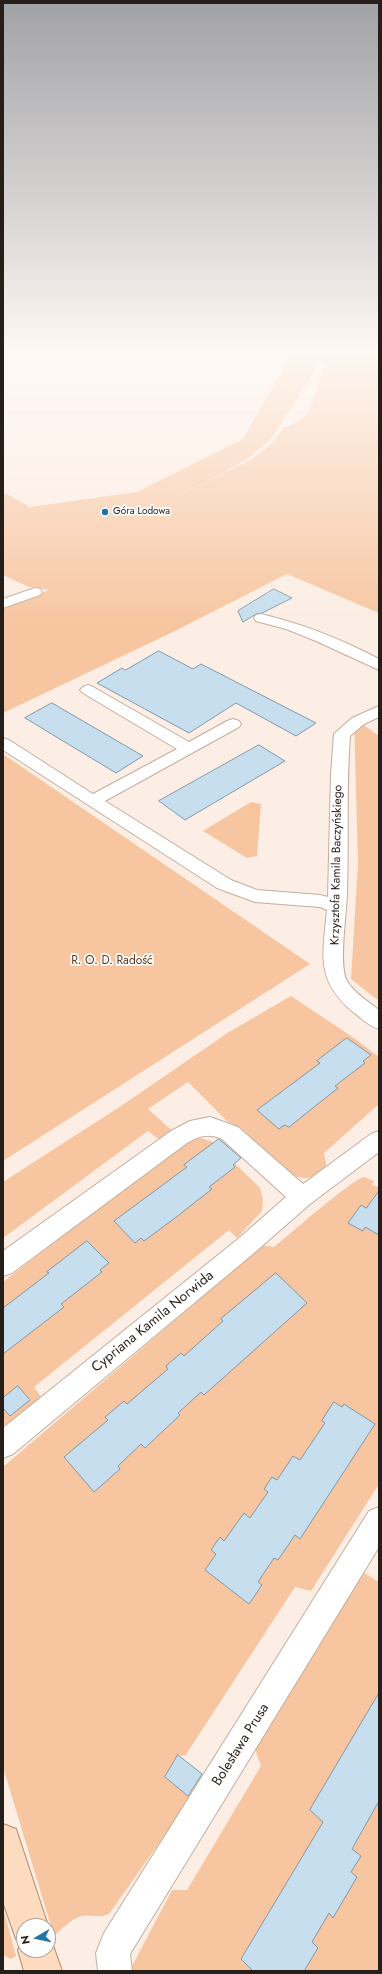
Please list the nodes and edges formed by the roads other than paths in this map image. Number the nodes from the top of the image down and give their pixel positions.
1 (35, 592) dead end
2 (3, 604) edge
3 (261, 618) dead end
4 (379, 665) edge
5 (88, 690) dead end
6 (379, 711) edge
7 (233, 724) dead end
8 (3, 743) edge
9 (189, 749) junction
10 (92, 801) junction
11 (337, 906) junction
12 (379, 1021) edge
13 (379, 1140) edge
14 (302, 1197) junction
15 (3, 1265) edge
16 (3, 1445) edge
17 (379, 1521) edge
18 (3, 1842) edge
19 (27, 1918) edge
20 (39, 1958) edge
21 (43, 1971) edge
22 (115, 1971) edge

1 - 2 street
3 - 4 street
5 - 9 street
6 - 11 street, Krzysztofa Kamila Baczyńskiego
7 - 9 street
8 - 10 street
9 - 10 street
10 - 11 street
11 - 12 street, Krzysztofa Kamila Baczyńskiego
13 - 14 street, Cypriana Kamila Norwida
14 - 15 street
14 - 16 street, Cypriana Kamila Norwida
17 - 22 street, Bolesława Prusa
18 - 19 main road
20 - 21 main road

